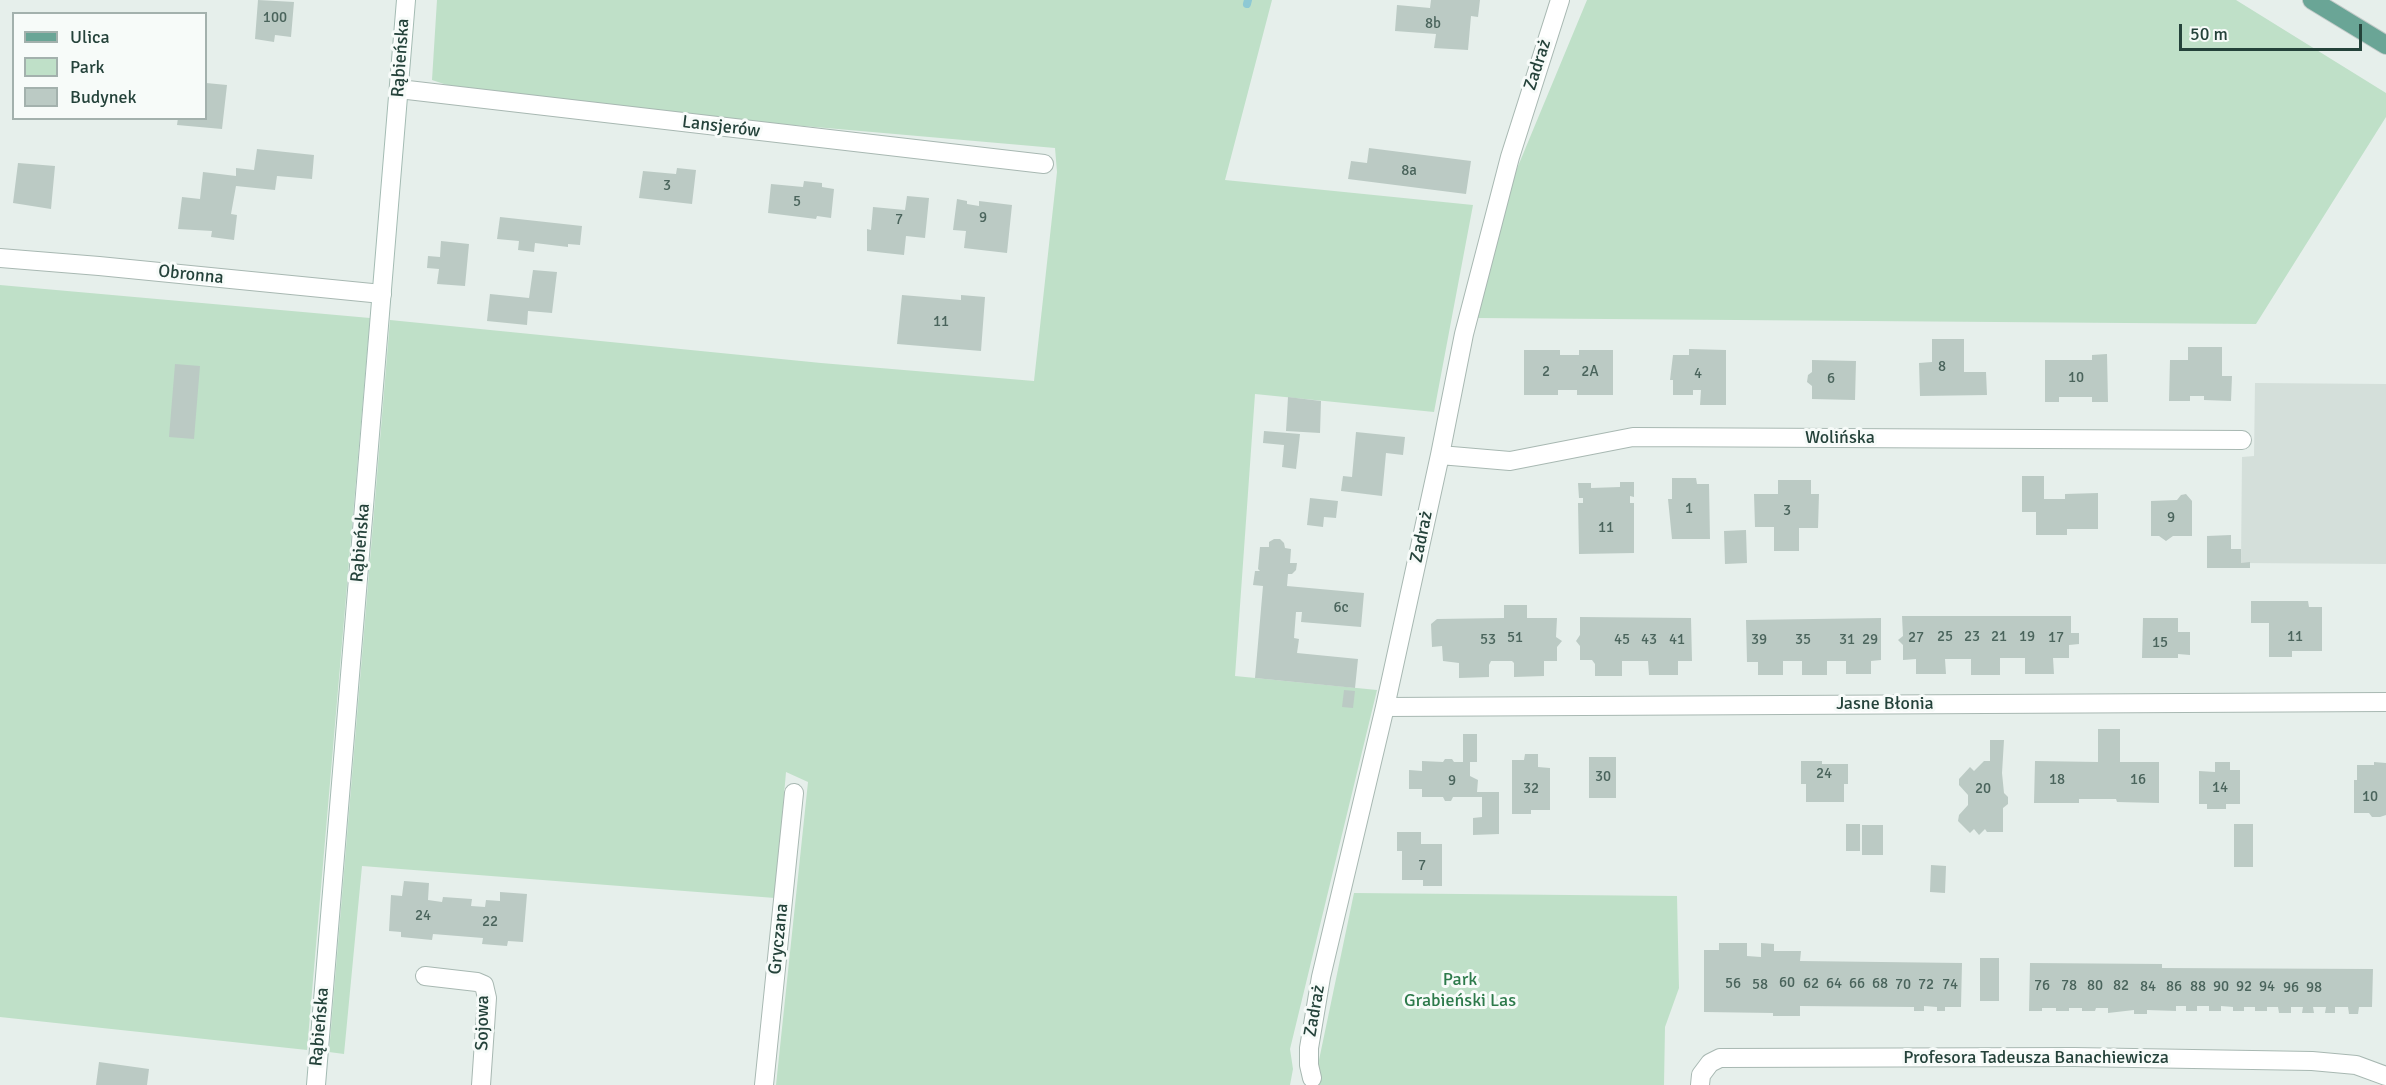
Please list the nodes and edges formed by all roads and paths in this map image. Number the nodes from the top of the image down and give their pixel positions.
1 (406, 0) edge
2 (1560, 0) edge
3 (2312, 0) edge
4 (2386, 45) edge
5 (399, 89) junction
6 (1044, 164) dead end
7 (0, 258) edge
8 (382, 294) junction
9 (2242, 440) dead end
10 (1440, 455) junction
11 (2386, 702) edge
12 (1385, 707) junction
13 (794, 793) dead end
14 (425, 976) dead end
15 (2386, 1076) edge
16 (1312, 1078) dead end
17 (316, 1085) edge
18 (481, 1085) edge
19 (764, 1085) edge
20 (1700, 1085) edge

1 - 5 street, Rąbieńska
2 - 10 street, Zadraż
3 - 4 main road
5 - 6 street, Lansjerów
5 - 8 street, Rąbieńska
7 - 8 street, Obronna
8 - 17 street, Rąbieńska
9 - 10 street, Wolińska
10 - 12 street, Zadraż
11 - 12 street, Jasne Błonia
12 - 16 street, Zadraż
13 - 19 street, Gryczana
14 - 18 street, Sojowa
15 - 20 street, Profesora Tadeusza Banachiewicza

